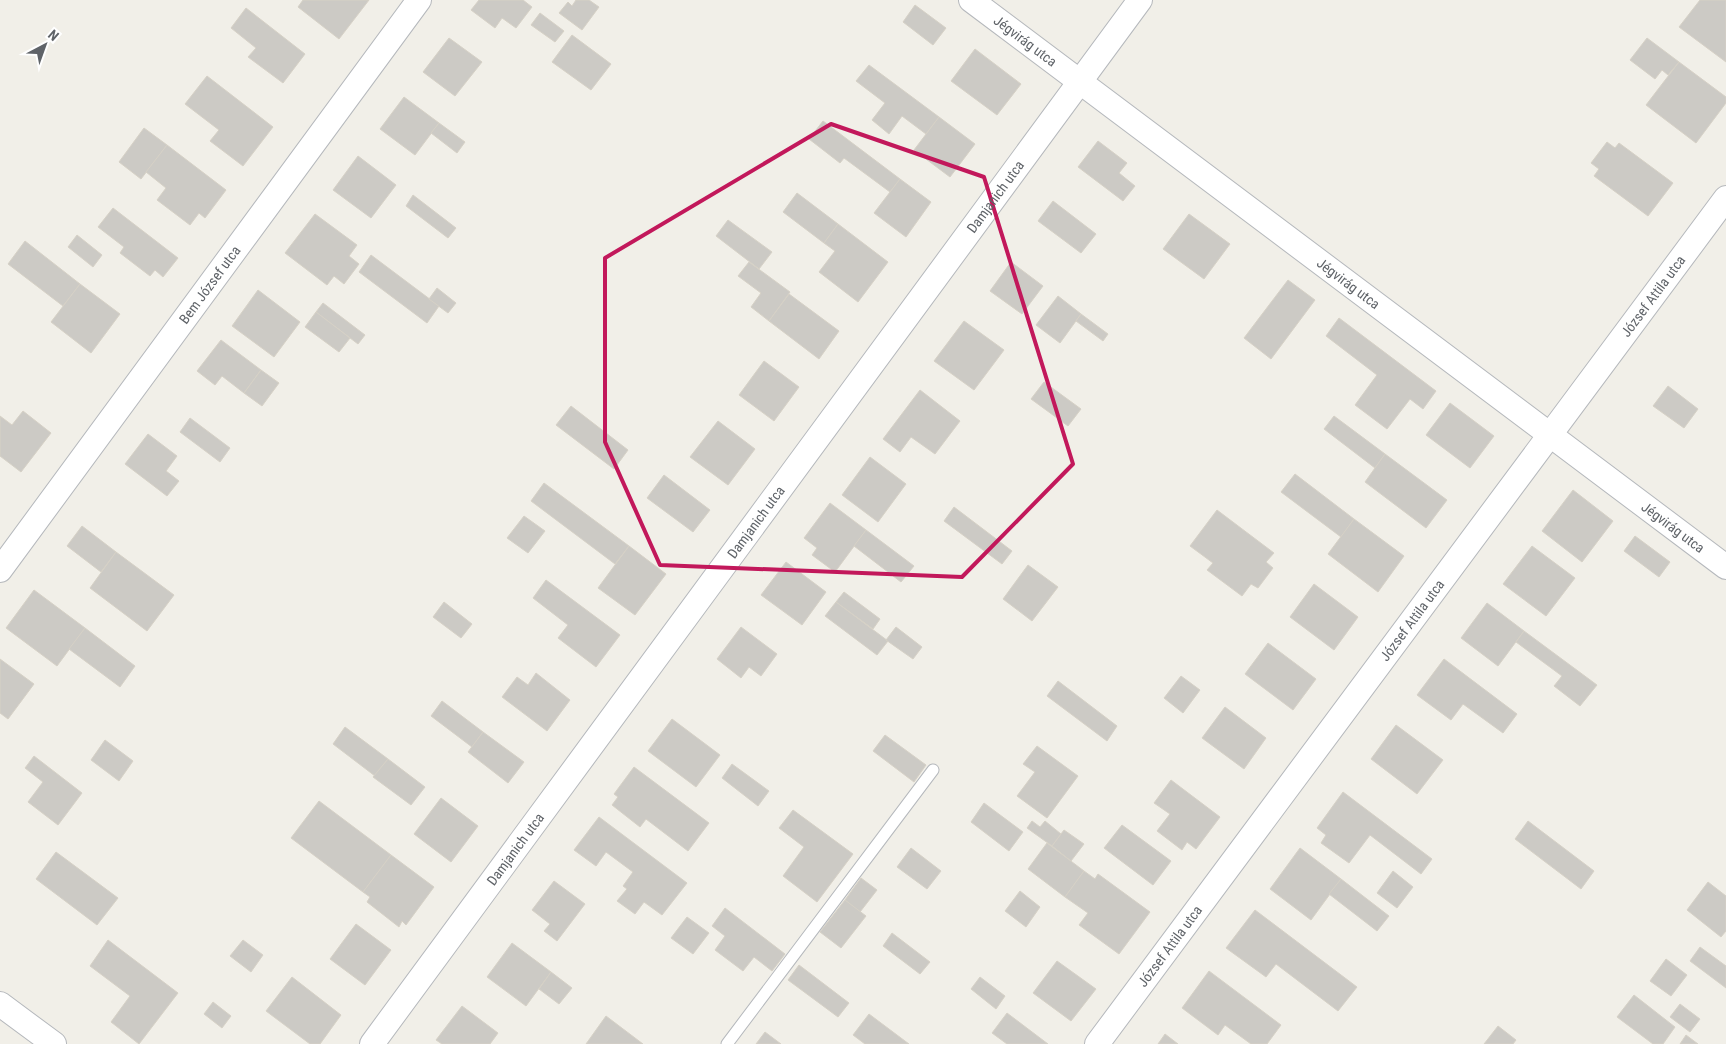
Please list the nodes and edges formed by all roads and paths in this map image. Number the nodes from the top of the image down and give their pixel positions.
1 (419, 0) edge
2 (971, 0) edge
3 (1140, 0) edge
4 (1081, 82) junction
5 (1726, 198) edge
6 (1549, 434) junction
7 (1726, 567) edge
8 (0, 570) edge
9 (933, 770) dead end
10 (0, 1004) edge
11 (54, 1044) edge
12 (372, 1044) edge
13 (727, 1044) edge
14 (1097, 1044) edge

1 - 8 street, Bem József utca
2 - 4 street, Jégvirág utca
3 - 4 street, Damjanich utca
4 - 6 street, Jégvirág utca
4 - 12 street, Damjanich utca
5 - 6 street, József Attila utca
6 - 7 street, Jégvirág utca
6 - 14 street, József Attila utca
9 - 13 lane
10 - 11 street

